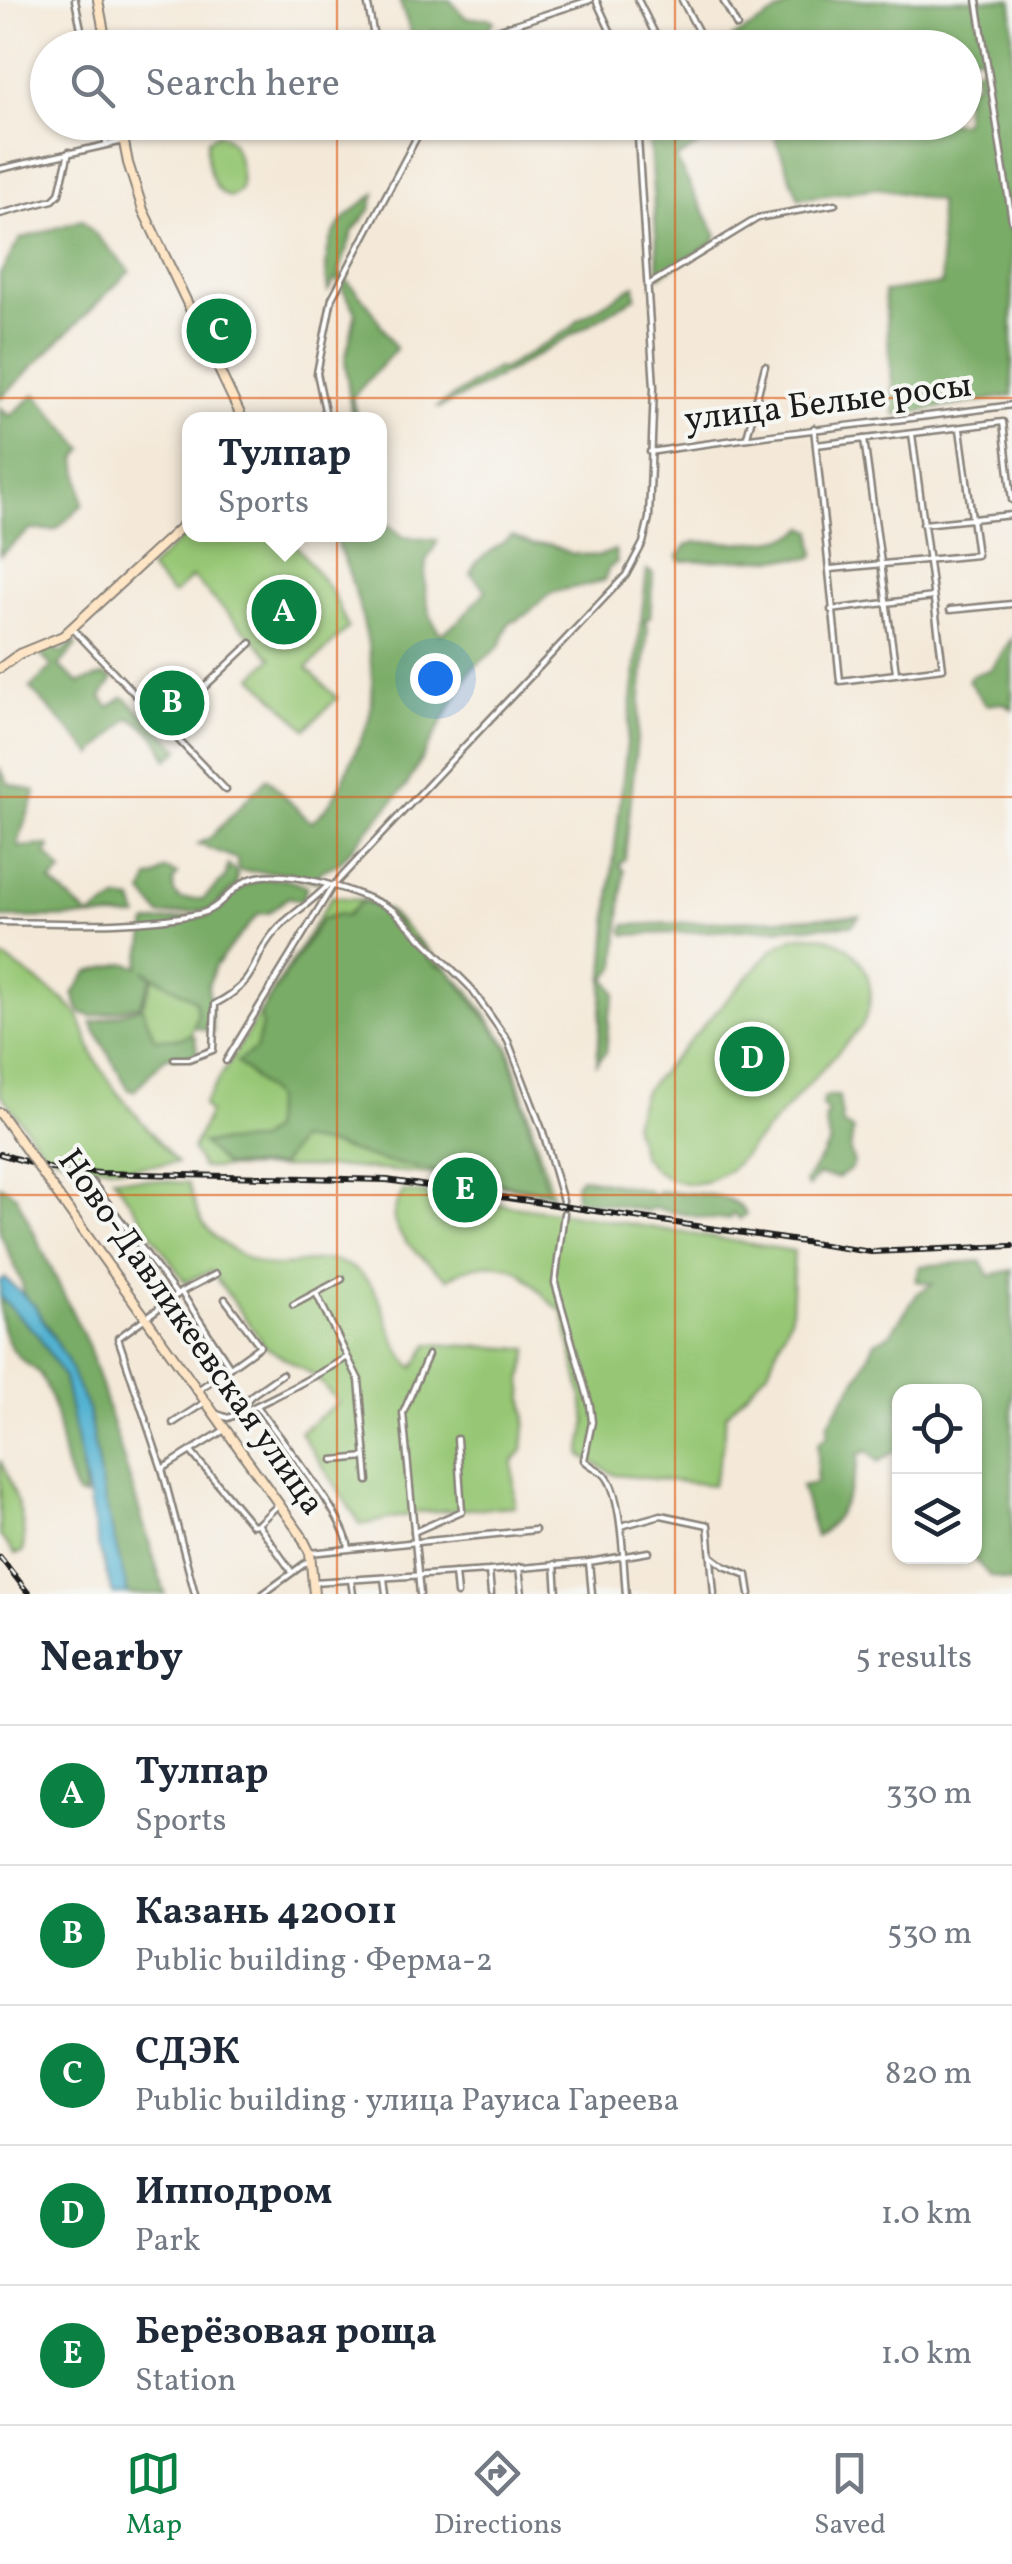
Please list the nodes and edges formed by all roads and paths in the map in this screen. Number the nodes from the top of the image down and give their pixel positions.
1 (75, 0) edge
2 (98, 0) edge
3 (367, 0) edge
4 (593, 0) edge
5 (638, 0) edge
6 (682, 0) edge
7 (724, 0) edge
8 (977, 0) edge
9 (737, 26) dead end
10 (81, 30) edge
11 (104, 30) edge
12 (372, 30) edge
13 (498, 30) edge
14 (609, 30) edge
15 (653, 30) edge
16 (698, 30) edge
17 (982, 30) edge
18 (982, 32) edge
19 (105, 140) edge
20 (124, 140) joint
21 (415, 140) edge
22 (637, 140) edge
23 (106, 143) junction
24 (69, 152) junction
25 (0, 169) edge
26 (835, 204) dead end
27 (0, 214) edge
28 (1012, 222) edge
29 (648, 285) junction
30 (765, 366) dead end
31 (1012, 405) edge
32 (241, 412) edge
33 (326, 412) edge
34 (814, 428) junction
35 (960, 429) junction
36 (912, 434) junction
37 (747, 437) junction
38 (864, 439) junction
39 (816, 445) junction
40 (650, 452) junction
41 (1012, 500) edge
42 (1012, 515) edge
43 (972, 518) junction
44 (923, 524) junction
45 (182, 526) edge
46 (928, 558) junction
47 (881, 564) junction
48 (831, 569) junction
49 (933, 597) junction
50 (886, 604) junction
51 (1012, 604) edge
52 (831, 610) junction
53 (950, 610) dead end
54 (72, 628) junction
55 (252, 643) dead end
56 (0, 668) edge
57 (896, 674) junction
58 (163, 726) junction
59 (226, 790) dead end
60 (330, 887) junction
61 (0, 922) edge
62 (174, 1059) dead end
63 (226, 1061) dead end
64 (0, 1113) edge
65 (92, 1182) dead end
66 (563, 1201) dead end
67 (564, 1213) dead end
68 (216, 1274) dead end
69 (342, 1279) dead end
70 (179, 1293) junction
71 (316, 1293) junction
72 (224, 1299) dead end
73 (293, 1305) dead end
74 (146, 1316) junction
75 (428, 1356) dead end
76 (346, 1358) junction
77 (230, 1367) junction
78 (282, 1374) dead end
79 (198, 1390) junction
80 (207, 1402) junction
81 (256, 1406) junction
82 (228, 1422) junction
83 (173, 1423) dead end
84 (457, 1439) dead end
85 (192, 1453) junction
86 (366, 1457) junction
87 (333, 1460) dead end
88 (162, 1469) junction
89 (368, 1480) dead end
90 (280, 1504) junction
91 (258, 1524) junction
92 (620, 1526) junction
93 (534, 1530) dead end
94 (414, 1532) junction
95 (414, 1544) junction
96 (348, 1548) junction
97 (709, 1551) junction
98 (649, 1552) dead end
99 (311, 1556) junction
100 (622, 1557) junction
101 (589, 1562) junction
102 (555, 1564) junction
103 (519, 1568) junction
104 (291, 1571) junction
105 (488, 1571) junction
106 (455, 1574) junction
107 (418, 1576) junction
108 (384, 1578) junction
109 (351, 1580) junction
110 (313, 1582) junction
111 (276, 1585) junction
112 (195, 1594) edge
113 (262, 1594) edge
114 (277, 1594) edge
115 (314, 1594) edge
116 (353, 1594) edge
117 (386, 1594) edge
118 (420, 1594) edge
119 (457, 1594) edge
120 (491, 1594) edge
121 (522, 1594) edge
122 (558, 1594) edge
123 (592, 1594) edge
124 (626, 1594) edge
125 (714, 1594) edge
126 (750, 1594) edge

1 - 10 street
2 - 11 street
3 - 12 street
4 - 13 street
4 - 14 street
5 - 15 street
6 - 16 street
7 - 9 street
8 - 17 street
18 - 28 street
19 - 23 street
20 - 23 street
20 - 32 street
21 - 33 street
22 - 29 street
23 - 24 street
24 - 25 street
24 - 27 street
26 - 29 street
29 - 40 street
30 - 37 street
31 - 34 street, улица Белые росы
34 - 37 street, улица Белые росы
34 - 39 street
35 - 36 street
35 - 41 street
35 - 43 street
36 - 38 street
36 - 44 street
37 - 40 street, улица Белые росы
38 - 39 street
38 - 47 street
39 - 48 street
40 - 60 street
42 - 43 street
43 - 44 street
43 - 46 street
44 - 46 street
45 - 54 street
46 - 47 street
46 - 49 street
47 - 48 street
47 - 50 street
48 - 52 street
49 - 50 street
49 - 57 street
50 - 52 street
50 - 57 street
51 - 53 street
52 - 57 street
54 - 56 street
54 - 58 street
55 - 58 street
58 - 59 street
60 - 61 street
60 - 62 street
60 - 63 street
60 - 66 street
64 - 74 street, Ново-Давликеевская улица, bridge
65 - 70 street
67 - 92 street
68 - 70 street
69 - 71 street
70 - 74 street
70 - 77 street
71 - 73 street
71 - 76 street
72 - 77 street
74 - 79 street, Ново-Давликеевская улица
74 - 88 street
75 - 94 street
76 - 81 street
76 - 86 street
77 - 79 street
78 - 82 street
79 - 80 street, Ново-Давликеевская улица
80 - 82 street, Ново-Давликеевская улица
80 - 83 street
81 - 82 street
81 - 96 street
82 - 85 street
82 - 90 street, Ново-Давликеевская улица
84 - 94 street
85 - 88 street
85 - 91 street
86 - 87 street
86 - 89 street
88 - 112 street
90 - 91 street
90 - 99 street, Ново-Давликеевская улица
91 - 104 street
92 - 97 street
92 - 100 street
93 - 95 street
94 - 95 street
95 - 96 street
95 - 107 street
96 - 99 street
97 - 125 street
97 - 126 street
98 - 100 street
99 - 104 street
99 - 110 street, Ново-Давликеевская улица
100 - 101 street
100 - 124 street
101 - 102 street
101 - 123 street
102 - 103 street
102 - 122 street
103 - 105 street
103 - 121 street
104 - 111 street
105 - 106 street
105 - 120 street
106 - 107 street
106 - 119 street
107 - 108 street
107 - 118 street
108 - 109 street
108 - 117 street
109 - 110 street
109 - 116 street
110 - 115 street, Ново-Давликеевская улица
111 - 113 street
111 - 114 street

